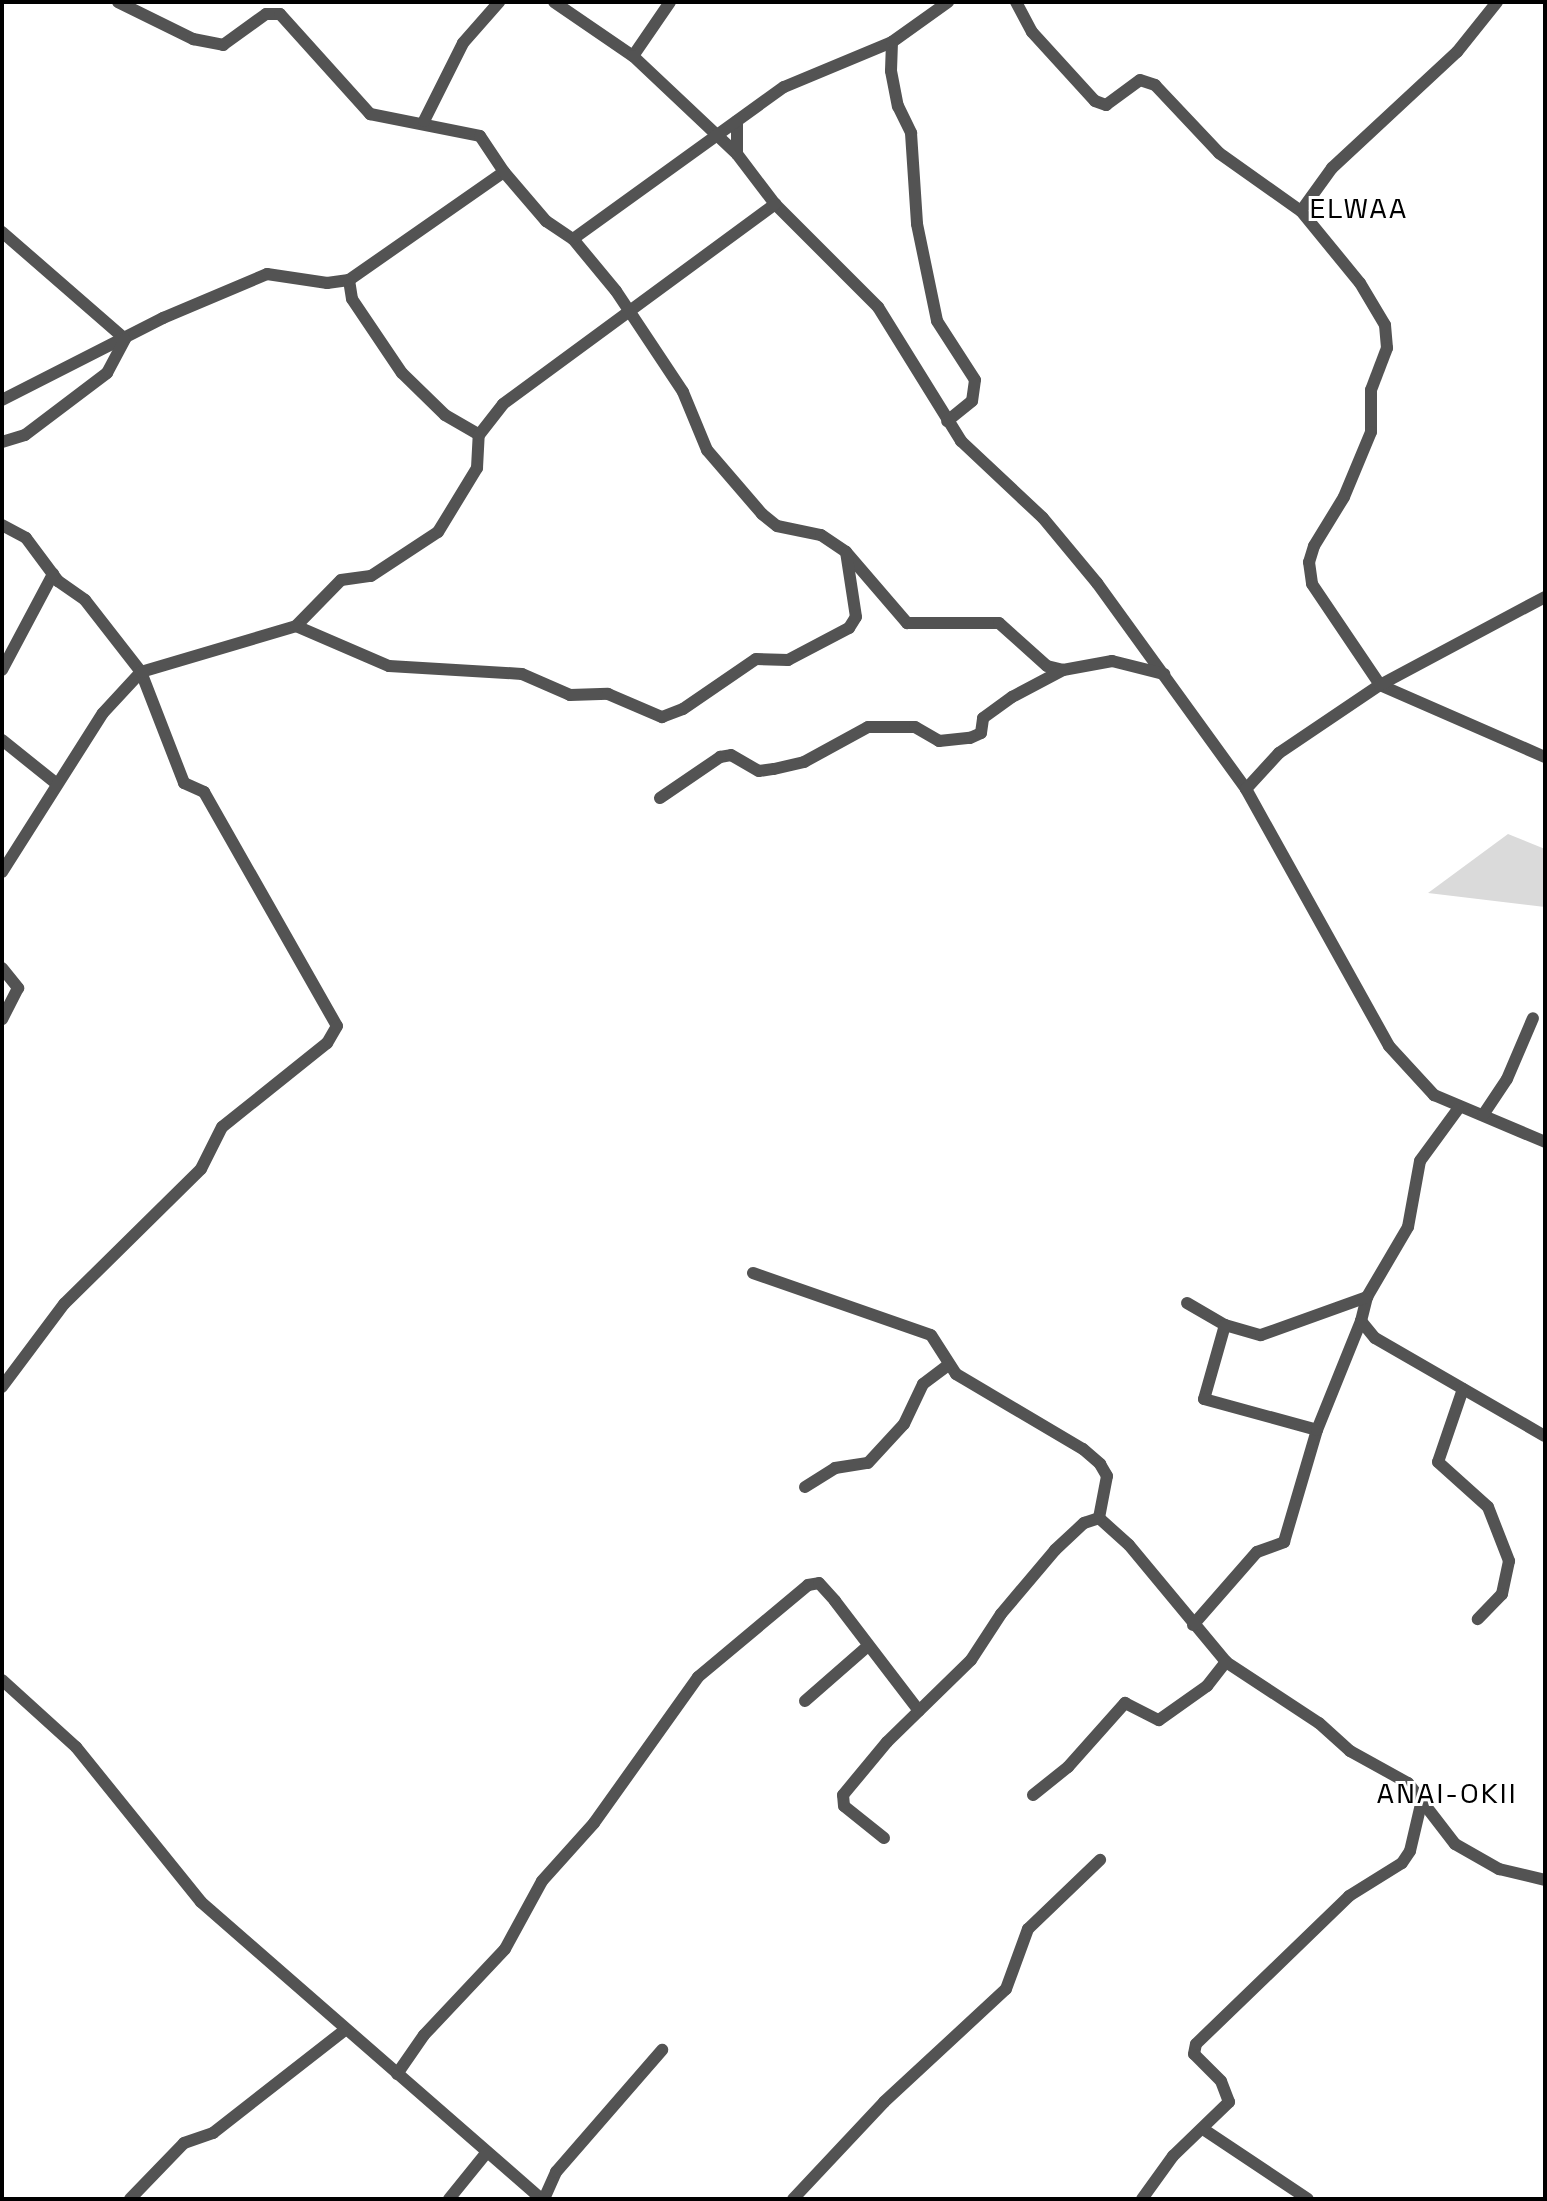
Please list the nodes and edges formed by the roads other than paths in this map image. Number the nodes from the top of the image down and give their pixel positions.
1 (118, 2) edge
2 (499, 2) edge
3 (554, 2) edge
4 (670, 2) edge
5 (948, 2) edge
6 (1016, 2) edge
7 (1497, 2) edge
8 (892, 42) junction
9 (633, 56) junction
10 (424, 121) junction
11 (737, 121) junction
12 (719, 136) junction
13 (737, 154) junction
14 (504, 172) junction
15 (775, 204) junction
16 (1301, 211) junction
17 (2, 232) edge
18 (573, 239) junction
19 (349, 280) junction
20 (629, 315) junction
21 (125, 339) junction
22 (2, 400) edge
23 (947, 421) junction
24 (479, 435) junction
25 (2, 442) edge
26 (2, 525) edge
27 (846, 552) junction
28 (53, 574) junction
29 (1545, 597) edge
30 (296, 626) junction
31 (2, 670) edge
32 (1063, 670) junction
33 (141, 672) junction
34 (1164, 674) junction
35 (1380, 685) junction
36 (2, 740) edge
37 (1545, 757) edge
38 (57, 784) junction
39 (1246, 789) junction
40 (660, 798) dead end
41 (2, 872) edge
42 (2, 968) edge
43 (1533, 1018) dead end
44 (2, 1019) edge
45 (1458, 1109) junction
46 (1483, 1115) junction
47 (1545, 1142) edge
48 (753, 1273) dead end
49 (1367, 1297) junction
50 (1187, 1303) dead end
51 (1361, 1321) junction
52 (1225, 1325) junction
53 (948, 1365) junction
54 (2, 1387) edge
55 (1463, 1389) junction
56 (1317, 1430) junction
57 (1545, 1436) edge
58 (805, 1487) dead end
59 (1099, 1518) junction
60 (1478, 1619) dead end
61 (1193, 1625) junction
62 (867, 1647) junction
63 (1226, 1662) junction
64 (2, 1680) edge
65 (805, 1701) dead end
66 (919, 1711) junction
67 (1033, 1795) dead end
68 (1422, 1800) junction
69 (884, 1838) dead end
70 (1100, 1860) dead end
71 (1545, 1880) edge
72 (345, 2030) junction
73 (662, 2050) dead end
74 (397, 2074) junction
75 (1203, 2129) junction
76 (487, 2152) junction
77 (130, 2199) edge
78 (449, 2199) edge
79 (543, 2199) edge
80 (793, 2199) edge
81 (1142, 2199) edge
82 (1308, 2199) edge

1 - 10 street
2 - 10 street
3 - 9 street
4 - 9 street
5 - 8 street
6 - 16 street
7 - 16 street
8 - 11 street
8 - 23 street
9 - 12 street
10 - 14 street
11 - 12 street
11 - 13 street
12 - 13 street
12 - 18 street
13 - 15 street
14 - 18 street
14 - 19 street
15 - 20 street
15 - 23 street
16 - 35 street
17 - 21 street
18 - 20 street
19 - 21 street
19 - 24 street
20 - 24 street
20 - 27 street
21 - 22 street
21 - 25 street
23 - 34 street
24 - 30 street
26 - 28 street
27 - 30 street
27 - 32 street
28 - 31 street
28 - 33 street
29 - 35 street
30 - 33 street
32 - 34 street
32 - 40 street
33 - 38 street
33 - 54 street
34 - 39 street
35 - 37 street
35 - 39 street
36 - 38 street
38 - 41 street
39 - 45 street
42 - 44 street
43 - 46 street
45 - 46 street
45 - 49 street
46 - 47 street
48 - 53 street
49 - 51 street
49 - 52 street
50 - 52 street
51 - 55 street
51 - 56 street
52 - 56 street
53 - 58 street
53 - 59 street
55 - 57 street
55 - 60 street
56 - 61 street
59 - 61 street
59 - 66 street
61 - 63 street
62 - 65 street
62 - 66 street
62 - 74 street
63 - 67 street
63 - 68 street
64 - 72 street
66 - 69 street
68 - 71 street
68 - 75 street
70 - 80 street
72 - 74 street
72 - 77 street
73 - 79 street
74 - 76 street
75 - 81 street
75 - 82 street
76 - 78 street
76 - 79 street

